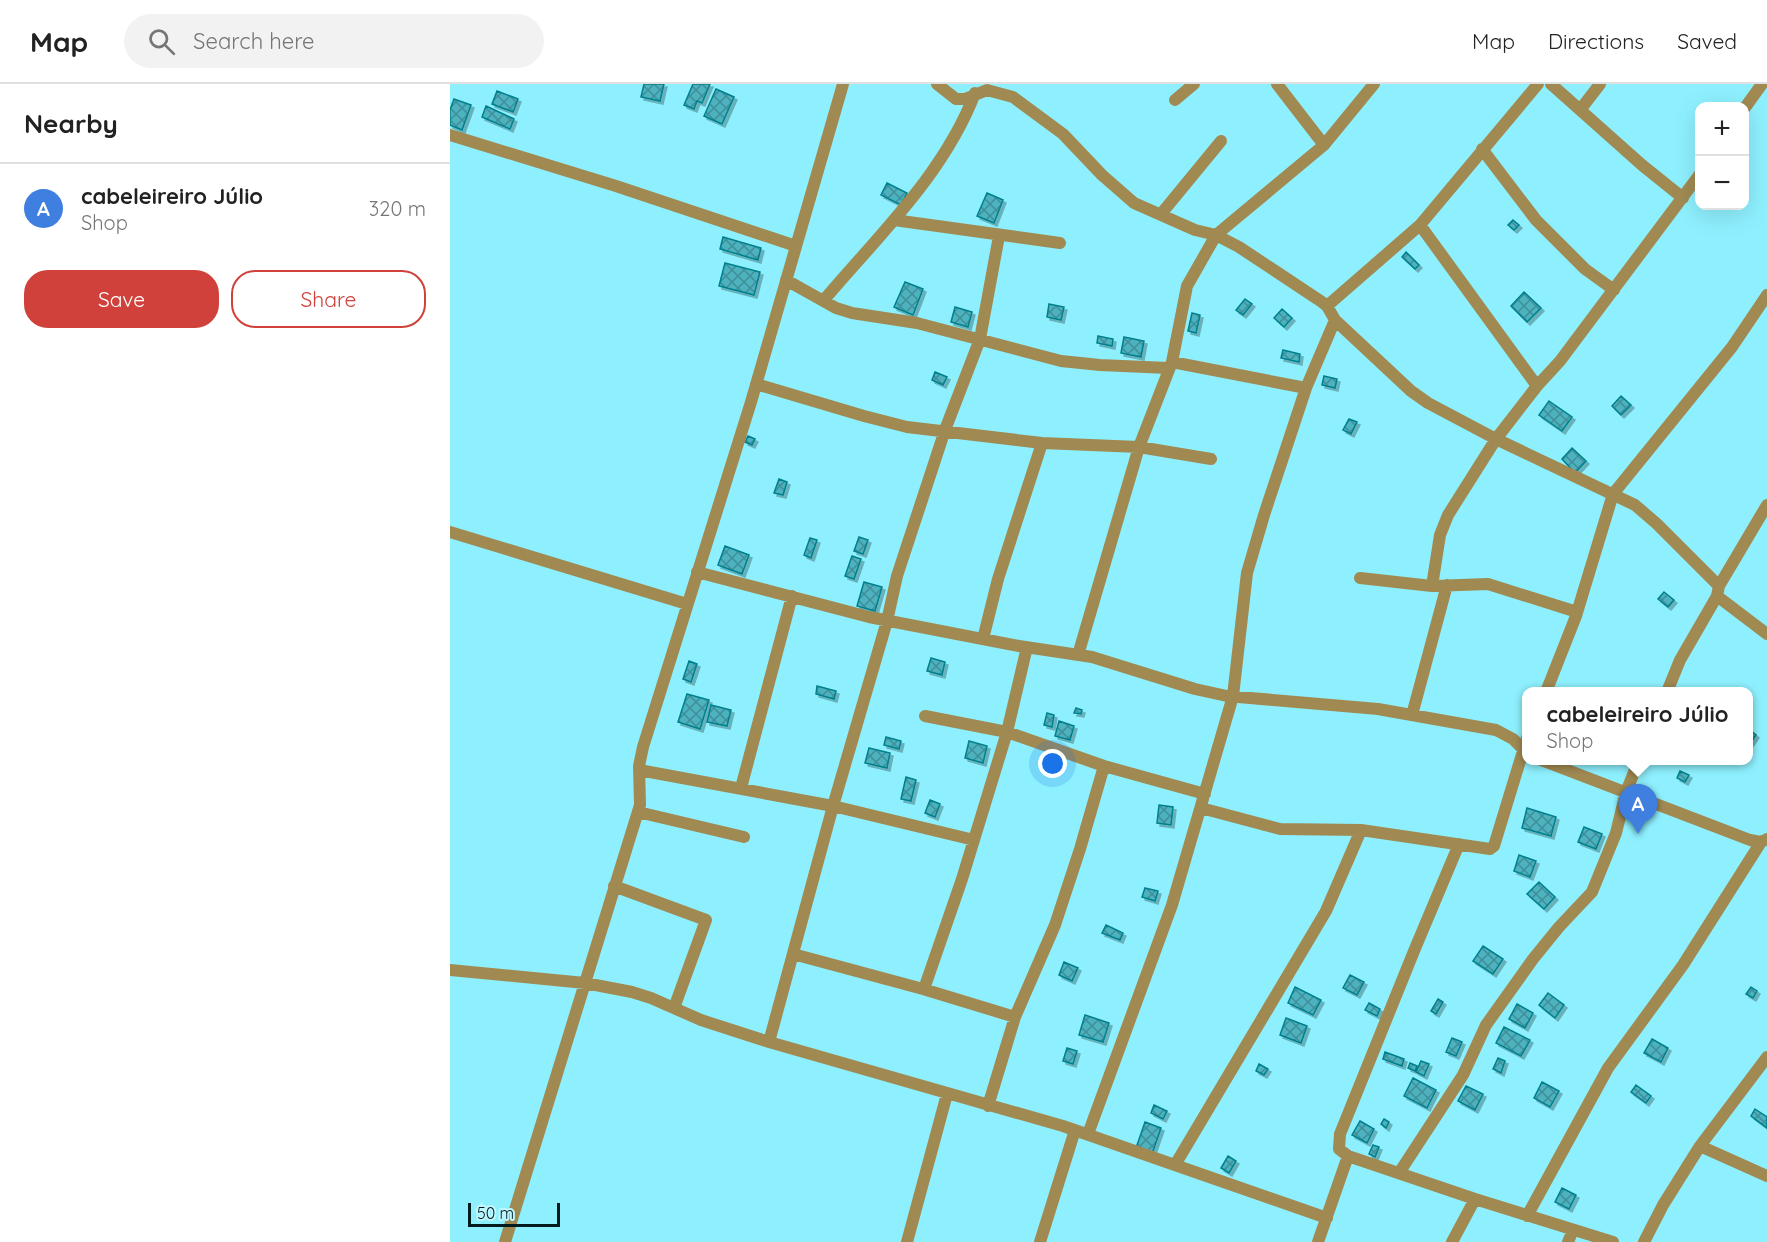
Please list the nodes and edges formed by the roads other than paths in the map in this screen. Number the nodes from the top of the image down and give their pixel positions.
1 (843, 84) edge
2 (937, 84) edge
3 (1194, 84) edge
4 (1277, 84) edge
5 (1374, 84) edge
6 (1538, 84) edge
7 (1551, 84) edge
8 (1600, 84) edge
9 (1762, 84) edge
10 (975, 93) junction
11 (1175, 100) dead end
12 (1749, 102) edge
13 (1580, 110) junction
14 (450, 135) edge
15 (1221, 141) dead end
16 (1324, 145) junction
17 (1482, 150) junction
18 (1695, 181) edge
19 (1683, 198) junction
20 (1161, 214) junction
21 (894, 220) junction
22 (1420, 225) junction
23 (1216, 235) junction
24 (999, 236) junction
25 (1060, 243) dead end
26 (796, 246) junction
27 (786, 280) junction
28 (1614, 290) junction
29 (1767, 295) edge
30 (824, 300) junction
31 (1327, 306) junction
32 (1335, 320) junction
33 (981, 339) junction
34 (1170, 365) junction
35 (756, 384) junction
36 (1537, 386) junction
37 (1306, 388) junction
38 (945, 430) junction
39 (1496, 439) junction
40 (1042, 443) junction
41 (1139, 447) junction
42 (1211, 459) dead end
43 (1613, 494) junction
44 (1767, 505) edge
45 (450, 532) edge
46 (697, 572) junction
47 (1360, 578) dead end
48 (1447, 585) junction
49 (1432, 586) junction
50 (1718, 591) junction
51 (792, 596) junction
52 (687, 604) junction
53 (1577, 612) junction
54 (887, 621) junction
55 (1767, 634) edge
56 (983, 639) junction
57 (1027, 647) junction
58 (1078, 655) junction
59 (1548, 687) edge
60 (1669, 687) edge
61 (1233, 696) junction
62 (1412, 715) junction
63 (925, 716) dead end
64 (1007, 732) junction
65 (1522, 745) edge
66 (1522, 759) edge
67 (1554, 765) edge
68 (1637, 765) edge
69 (1104, 766) junction
70 (639, 770) junction
71 (741, 788) junction
72 (1626, 792) junction
73 (1205, 794) junction
74 (833, 806) junction
75 (1201, 808) junction
76 (638, 812) junction
77 (1361, 830) junction
78 (744, 837) dead end
79 (974, 840) junction
80 (1764, 840) edge
81 (1459, 844) junction
82 (614, 886) junction
83 (793, 954) junction
84 (450, 970) edge
85 (585, 983) junction
86 (924, 989) junction
87 (674, 1008) junction
88 (1015, 1017) junction
89 (769, 1042) junction
90 (1767, 1057) edge
91 (947, 1094) junction
92 (988, 1106) junction
93 (1082, 1132) junction
94 (1700, 1146) junction
95 (1348, 1156) junction
96 (1175, 1165) junction
97 (1399, 1173) junction
98 (1767, 1176) edge
99 (1475, 1199) junction
100 (1527, 1216) junction
101 (1327, 1218) junction
102 (1574, 1230) junction
103 (505, 1242) edge
104 (907, 1242) edge
105 (1040, 1242) edge
106 (1318, 1242) edge
107 (1452, 1242) edge
108 (1568, 1242) edge
109 (1613, 1242) edge
110 (1644, 1242) edge

1 - 26 street
2 - 10 street
3 - 11 street
4 - 16 street
5 - 16 street
6 - 17 street
7 - 13 street
8 - 13 street
9 - 12 street
10 - 20 street
10 - 21 street
13 - 19 street
14 - 26 street
15 - 20 street
16 - 23 street
17 - 22 street
17 - 28 street
18 - 19 street
19 - 28 street
20 - 23 street
21 - 24 street
21 - 30 street
22 - 31 street
22 - 36 street
23 - 31 street
23 - 34 street
24 - 25 street
24 - 33 street
26 - 27 street
27 - 30 street
27 - 35 street
28 - 36 street
29 - 43 street
30 - 33 street
31 - 32 street
32 - 37 street
32 - 39 street
33 - 34 street
33 - 38 street
34 - 37 street
34 - 41 street
35 - 38 street
35 - 46 street
36 - 39 street
37 - 61 street
38 - 40 street
38 - 54 street
39 - 43 street
39 - 49 street
40 - 41 street
40 - 56 street
41 - 42 street
41 - 58 street
43 - 50 street
43 - 53 street
44 - 50 street
45 - 52 street
46 - 51 street
46 - 52 street
47 - 49 street
48 - 49 street
48 - 53 street
48 - 62 street
50 - 55 street
50 - 60 street
51 - 54 street
51 - 71 street
52 - 70 street
53 - 59 street
54 - 56 street
54 - 74 street
56 - 57 street
57 - 58 street
57 - 64 street
58 - 61 street
61 - 62 street
61 - 73 street
62 - 65 street
63 - 64 street
64 - 69 street
64 - 79 street
66 - 81 street
67 - 72 street
68 - 72 street
69 - 73 street
69 - 88 street
70 - 71 street
70 - 76 street
71 - 74 street
72 - 80 street
72 - 97 street
73 - 75 street
74 - 79 street
74 - 83 street
75 - 77 street
75 - 93 street
76 - 78 street
76 - 82 street
77 - 81 street
77 - 96 street
79 - 86 street
80 - 100 street
81 - 95 street
82 - 85 street
82 - 87 street
83 - 86 street
83 - 89 street
84 - 85 street
85 - 87 street
85 - 103 street
86 - 88 street
87 - 89 street
88 - 92 street
89 - 91 street
90 - 94 street
91 - 92 street
91 - 104 street
92 - 93 street
93 - 96 street
93 - 105 street
94 - 98 street
94 - 110 street
95 - 97 street
95 - 101 street
96 - 101 street
97 - 99 street
99 - 100 street
99 - 107 street
100 - 102 street
101 - 106 street
102 - 108 street
102 - 109 street

